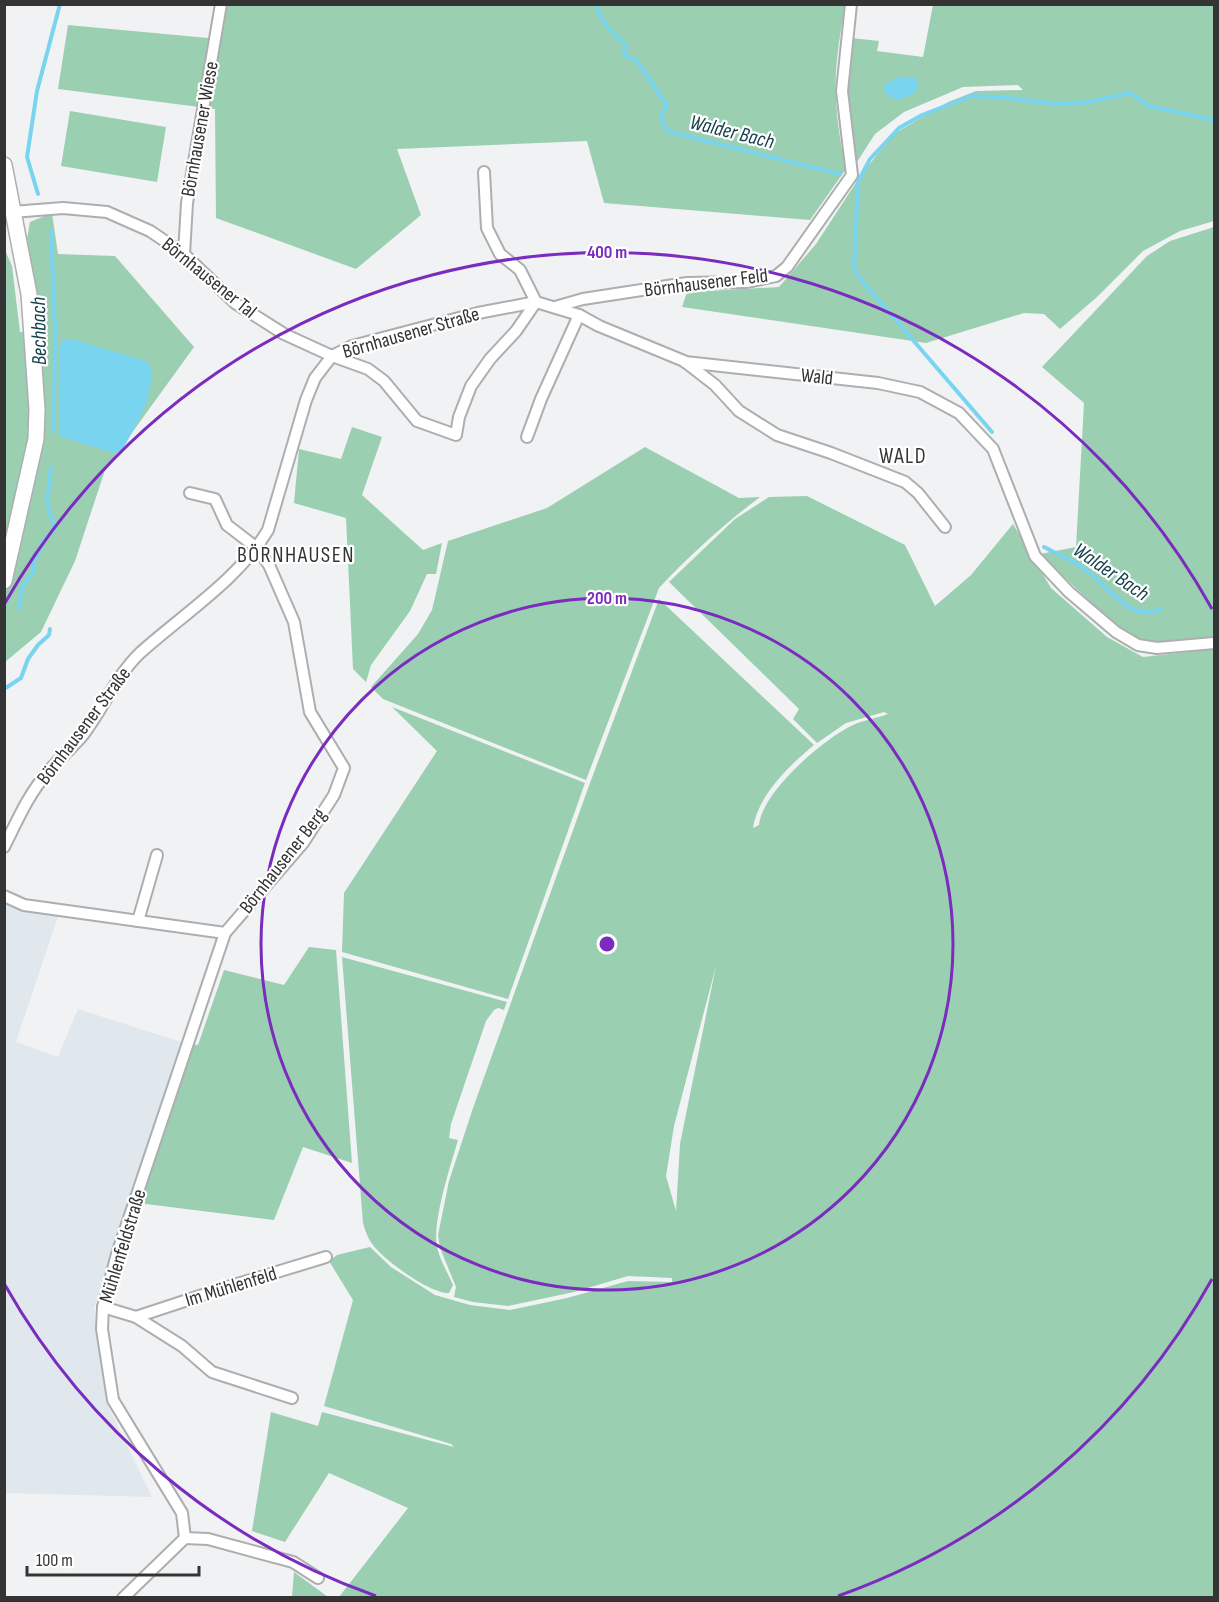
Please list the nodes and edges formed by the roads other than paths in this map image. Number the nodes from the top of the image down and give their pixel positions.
1 (221, 4) edge
2 (851, 4) edge
3 (4, 165) edge
4 (484, 171) dead end
5 (12, 212) junction
6 (184, 254) junction
7 (536, 302) junction
8 (555, 308) junction
9 (579, 315) junction
10 (332, 356) junction
11 (684, 362) junction
12 (527, 437) dead end
13 (190, 493) dead end
14 (945, 527) dead end
15 (257, 548) junction
16 (4, 581) edge
17 (1215, 643) edge
18 (4, 847) edge
19 (157, 855) dead end
20 (4, 896) edge
21 (138, 921) junction
22 (225, 933) junction
23 (326, 1257) dead end
24 (103, 1307) junction
25 (136, 1317) junction
26 (292, 1398) dead end
27 (184, 1538) junction
28 (318, 1578) dead end
29 (123, 1598) edge

1 - 6 street, Börnhausener Wiese
2 - 8 street, Börnhausener Feld
3 - 5 main road
4 - 7 street
5 - 6 street, Börnhausener Tal
5 - 16 main road
6 - 10 street, Börnhausener Tal
7 - 8 street, Börnhausener Straße
7 - 10 street, Börnhausener Straße
7 - 10 street, Börnhausener Tal
8 - 9 street, Börnhausener Straße
9 - 11 street, Börnhausener Straße
9 - 12 street
10 - 15 street, Börnhausener Straße
11 - 14 street
11 - 17 street, Wald
13 - 15 street
15 - 18 street, Börnhausener Straße
15 - 22 street, Börnhausener Berg
19 - 21 street
20 - 21 street, Börnhausener Berg
21 - 22 street, Börnhausener Berg
22 - 24 street, Mühlenfeldstraße
23 - 25 street, Im Mühlenfeld
24 - 25 street
24 - 27 street, Mühlenfeldstraße
25 - 26 street
27 - 28 street
27 - 29 street

